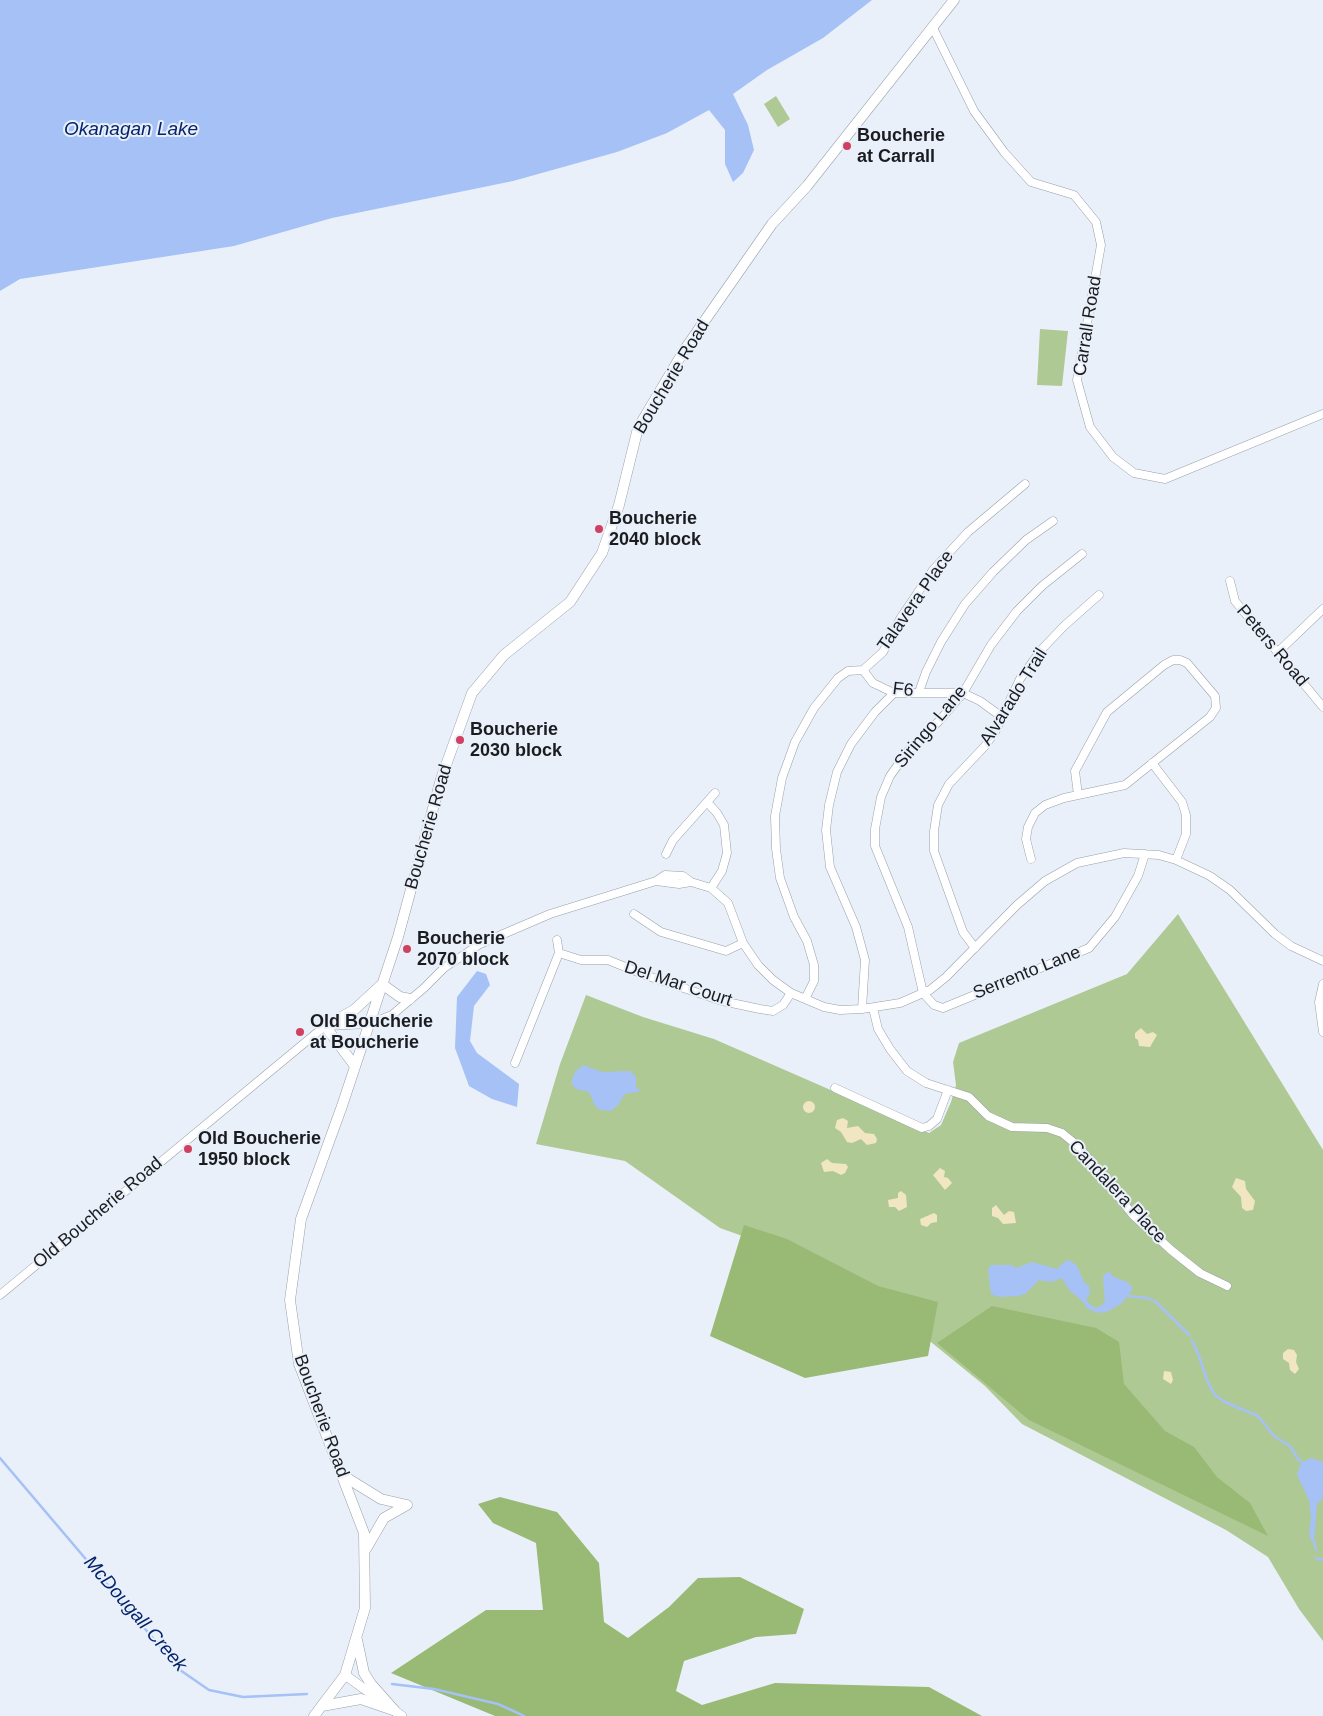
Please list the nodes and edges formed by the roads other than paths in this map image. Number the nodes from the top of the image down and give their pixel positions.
1 (954, 0) edge
2 (933, 28) junction
3 (1323, 414) edge
4 (1025, 484) dead end
5 (1053, 521) dead end
6 (1082, 554) dead end
7 (1230, 581) dead end
8 (1099, 595) dead end
9 (1323, 609) edge
10 (1277, 653) junction
11 (863, 670) junction
12 (919, 692) junction
13 (894, 693) junction
14 (963, 693) junction
15 (1323, 707) edge
16 (1002, 717) junction
17 (1152, 763) junction
18 (715, 793) dead end
19 (1078, 795) junction
20 (707, 802) junction
21 (666, 854) dead end
22 (1145, 854) junction
23 (1031, 859) dead end
24 (1176, 860) junction
25 (711, 888) junction
26 (634, 914) dead end
27 (557, 940) dead end
28 (743, 943) junction
29 (975, 948) junction
30 (559, 953) junction
31 (1323, 961) edge
32 (382, 984) junction
33 (1323, 984) edge
34 (923, 993) junction
35 (791, 994) junction
36 (410, 999) junction
37 (805, 999) junction
38 (873, 1008) junction
39 (862, 1009) junction
40 (369, 1024) junction
41 (325, 1026) junction
42 (1323, 1032) edge
43 (515, 1063) dead end
44 (355, 1066) junction
45 (835, 1088) dead end
46 (948, 1090) junction
47 (1227, 1286) dead end
48 (0, 1295) edge
49 (342, 1475) junction
50 (364, 1552) junction
51 (356, 1637) junction
52 (345, 1675) junction
53 (322, 1706) junction
54 (398, 1714) edge
55 (314, 1716) edge

1 - 2 main road, Boucherie Road
2 - 3 street, Carrall Road
2 - 32 main road, Boucherie Road
4 - 11 street, Talavera Place
5 - 12 street
6 - 14 street, Siringo Lane
7 - 10 street, Peters Road
8 - 16 street, Alvarado Trail
9 - 10 street
10 - 15 street, Peters Road
11 - 13 street, F6
11 - 37 street, Talavera Place
12 - 13 street, F6
12 - 14 street, F6
13 - 39 street
14 - 16 street, F6
14 - 34 street, Siringo Lane
16 - 29 street, Alvarado Trail
17 - 19 street
17 - 19 street
17 - 24 street
18 - 20 street
19 - 23 street
20 - 21 street
20 - 25 street
22 - 24 street
22 - 29 street
22 - 34 street, Serrento Lane
24 - 31 street
25 - 28 street
25 - 36 street
26 - 28 street
27 - 30 street
28 - 35 street
29 - 34 street
30 - 35 street, Del Mar Court
30 - 43 street
32 - 36 main road
32 - 40 main road, Boucherie Road
32 - 41 main road
33 - 42 street
34 - 38 street
35 - 37 street
36 - 40 street
37 - 39 street
38 - 39 street
38 - 46 street, Candalera Place
40 - 41 street
40 - 44 main road, Boucherie Road
41 - 44 main road
41 - 48 street, Old Boucherie Road
44 - 49 main road, Boucherie Road
45 - 46 street
46 - 47 street, Candalera Place
49 - 50 main road, Boucherie Road
49 - 50 main road
50 - 51 main road, Boucherie Road
51 - 52 main road, Boucherie Road
51 - 54 main road
52 - 53 main road, Boucherie Road
52 - 54 street
53 - 54 main road
53 - 55 main road, Boucherie Road

